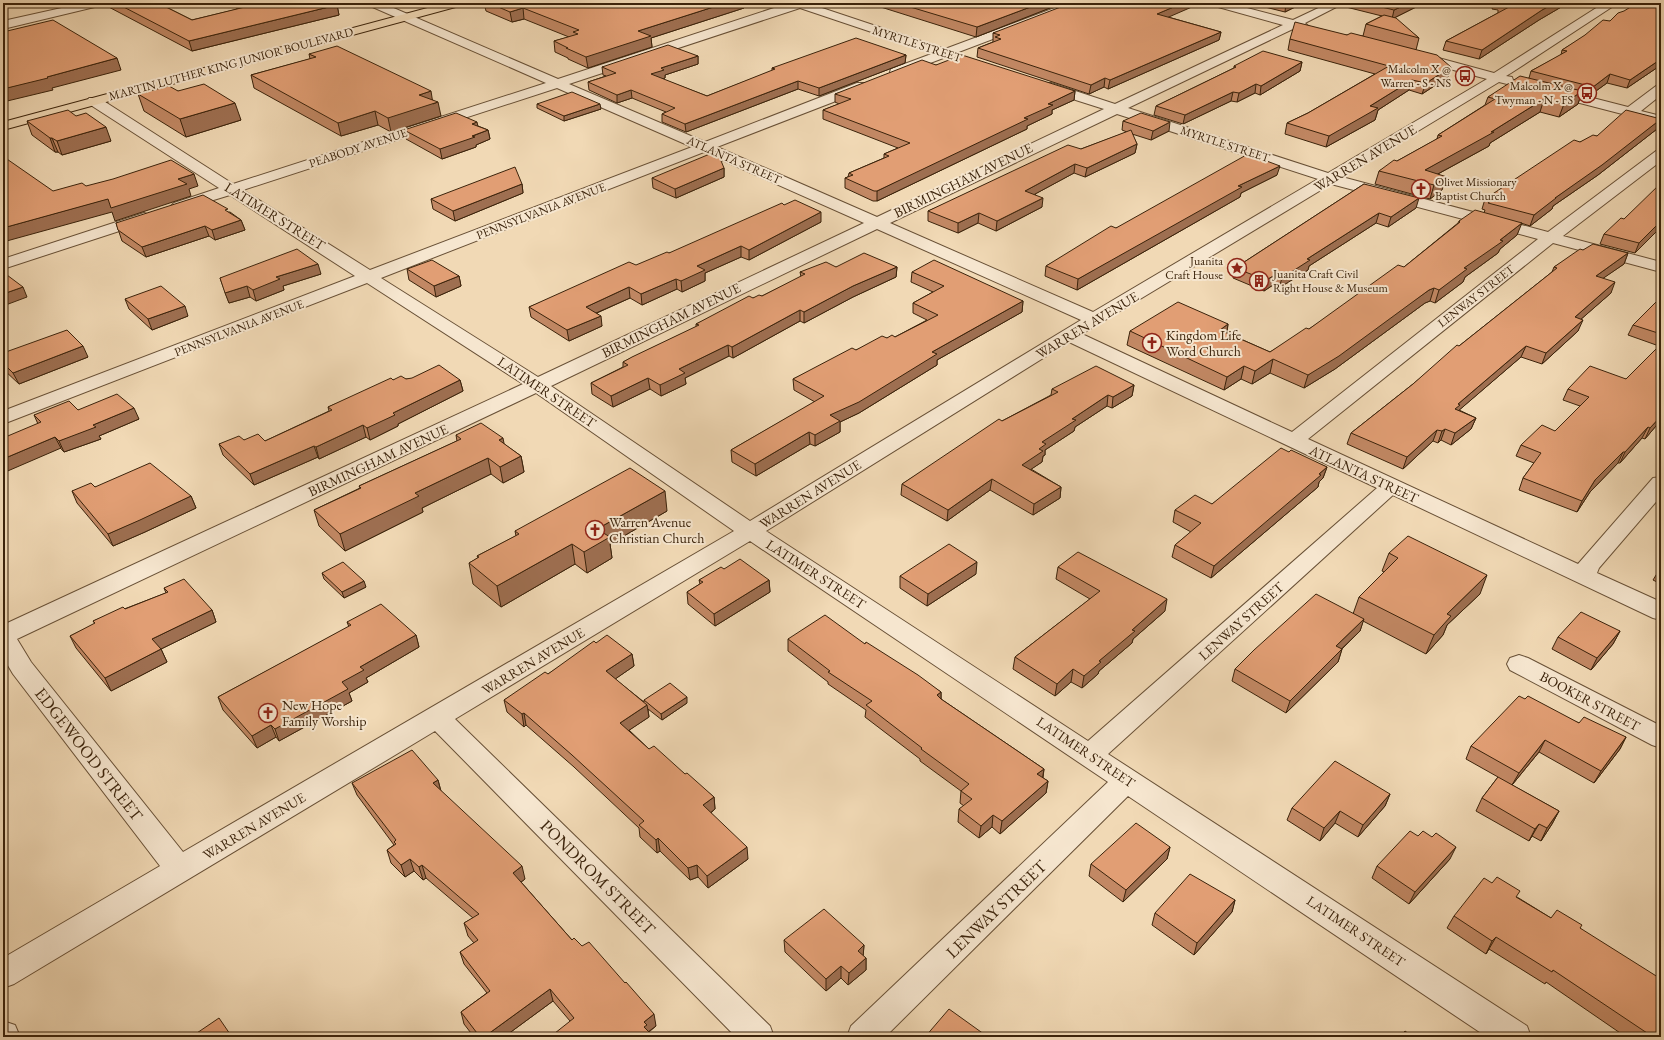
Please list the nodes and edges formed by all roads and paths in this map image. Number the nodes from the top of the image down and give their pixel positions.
1 (99, 3) edge
2 (372, 3) edge
3 (458, 3) edge
4 (1078, 3) edge
5 (1215, 3) edge
6 (1338, 3) edge
7 (1612, 3) edge
8 (800, 4) edge
9 (405, 17) junction
10 (1295, 24) junction
11 (3, 25) edge
12 (1310, 28) edge
13 (945, 53) junction
14 (1408, 54) edge
15 (964, 60) edge
16 (887, 76) edge
17 (1496, 77) junction
18 (1032, 81) edge
19 (872, 82) edge
20 (557, 83) junction
21 (1519, 83) edge
22 (1541, 89) edge
23 (1661, 89) edge
24 (94, 101) junction
25 (1114, 108) junction
26 (1630, 112) junction
27 (1661, 120) edge
28 (3, 126) edge
29 (705, 147) junction
30 (1661, 154) edge
31 (1331, 179) junction
32 (232, 189) junction
33 (874, 223) junction
34 (1550, 238) junction
35 (3, 264) edge
36 (1661, 267) edge
37 (370, 277) junction
38 (1094, 319) junction
39 (1068, 335) junction
40 (537, 385) junction
41 (3, 418) edge
42 (1293, 441) junction
43 (1661, 483) edge
44 (1391, 486) junction
45 (1653, 506) edge
46 (750, 531) junction
47 (1584, 576) junction
48 (1661, 612) edge
49 (3, 636) edge
50 (1519, 664) dead end
51 (438, 718) junction
52 (1661, 738) edge
53 (1090, 754) junction
54 (1127, 780) junction
55 (180, 870) junction
56 (3, 974) edge
57 (758, 1037) edge
58 (863, 1037) edge
59 (1515, 1037) edge

1 - 11 street
2 - 9 street, ATLANTA STREET
3 - 9 main road, MARTIN LUTHER KING JUNIOR BOULEVARD
4 - 13 street
5 - 10 street
6 - 10 street, BIRMINGHAM AVENUE
7 - 17 street, WARREN AVENUE
8 - 13 street, MYRTLE STREET
8 - 20 street, PEABODY AVENUE
9 - 20 street, ATLANTA STREET
9 - 24 main road, MARTIN LUTHER KING JUNIOR BOULEVARD
10 - 12 street
10 - 25 street, BIRMINGHAM AVENUE
13 - 15 street, MYRTLE STREET
13 - 16 street
14 - 17 street
17 - 21 street
17 - 31 street, WARREN AVENUE
18 - 25 street, MYRTLE STREET
19 - 29 street, PENNSYLVANIA AVENUE
20 - 29 street, ATLANTA STREET
20 - 32 street, PEABODY AVENUE
22 - 26 street
23 - 26 street
24 - 28 main road, MARTIN LUTHER KING JUNIOR BOULEVARD
24 - 32 street, LATIMER STREET
25 - 31 street, MYRTLE STREET
25 - 33 street, BIRMINGHAM AVENUE
26 - 27 street
29 - 33 street, ATLANTA STREET
29 - 37 street, PENNSYLVANIA AVENUE
30 - 34 street, LENWAY STREET
31 - 34 street, MYRTLE STREET
31 - 38 street, WARREN AVENUE
32 - 35 street, PEABODY AVENUE
32 - 37 street, LATIMER STREET
33 - 38 street, ATLANTA STREET
33 - 40 street, BIRMINGHAM AVENUE
34 - 36 street, MYRTLE STREET
34 - 42 street, LENWAY STREET
37 - 40 street, LATIMER STREET
37 - 41 street, PENNSYLVANIA AVENUE
38 - 39 street, WARREN AVENUE
39 - 42 street, ATLANTA STREET
39 - 46 street, WARREN AVENUE
40 - 46 street, LATIMER STREET
40 - 49 street, BIRMINGHAM AVENUE
42 - 44 street, ATLANTA STREET
43 - 45 street
44 - 47 street, ATLANTA STREET
44 - 53 street, LENWAY STREET
45 - 47 street
46 - 51 street, WARREN AVENUE
46 - 53 street, LATIMER STREET
47 - 48 street, ATLANTA STREET
49 - 55 street, EDGEWOOD STREET
50 - 52 street, BOOKER STREET
51 - 55 street, WARREN AVENUE
51 - 57 street, PONDROM STREET
53 - 54 street, LATIMER STREET
54 - 58 street, LENWAY STREET
54 - 59 street, LATIMER STREET
55 - 56 street, WARREN AVENUE

